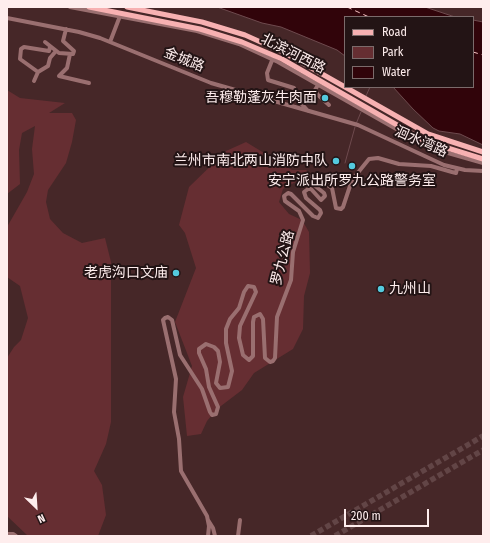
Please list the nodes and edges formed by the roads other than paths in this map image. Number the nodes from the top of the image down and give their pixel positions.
1 (70, 7) edge
2 (89, 7) edge
3 (129, 8) edge
4 (126, 16) junction
5 (7, 18) edge
6 (66, 29) junction
7 (45, 42) dead end
8 (110, 42) junction
9 (50, 47) junction
10 (56, 51) junction
11 (70, 54) junction
12 (273, 57) junction
13 (38, 72) junction
14 (34, 81) dead end
15 (89, 83) dead end
16 (318, 84) junction
17 (344, 86) edge
18 (347, 88) edge
19 (329, 105) dead end
20 (308, 111) junction
21 (356, 125) joint
22 (483, 152) edge
23 (483, 159) edge
24 (483, 163) edge
25 (457, 169) junction
26 (483, 171) edge
27 (208, 520) junction
28 (240, 520) dead end
29 (7, 534) edge
30 (16, 536) edge
31 (208, 536) edge
32 (215, 536) edge
33 (238, 536) edge

1 - 4 street
2 - 4 main road, 北滨河西路
3 - 17 main road, 北滨河西路
4 - 8 street
4 - 12 main road, 北滨河西路
5 - 6 street, 金城路
6 - 8 street, 金城路
6 - 11 street
7 - 9 street
8 - 20 street, 金城路
9 - 10 street
9 - 13 street
10 - 11 street
10 - 13 street
11 - 15 street
12 - 16 street
12 - 20 street
12 - 23 main road, 北滨河西路
13 - 14 street
16 - 19 street
16 - 24 street
18 - 22 main road, 北滨河西路
20 - 21 street, 金城路
21 - 25 street, 洄水湾路
25 - 26 street, 洄水湾路
25 - 27 street, 罗九公路
27 - 31 street, 罗九公路
27 - 32 street
28 - 33 street
29 - 30 street

